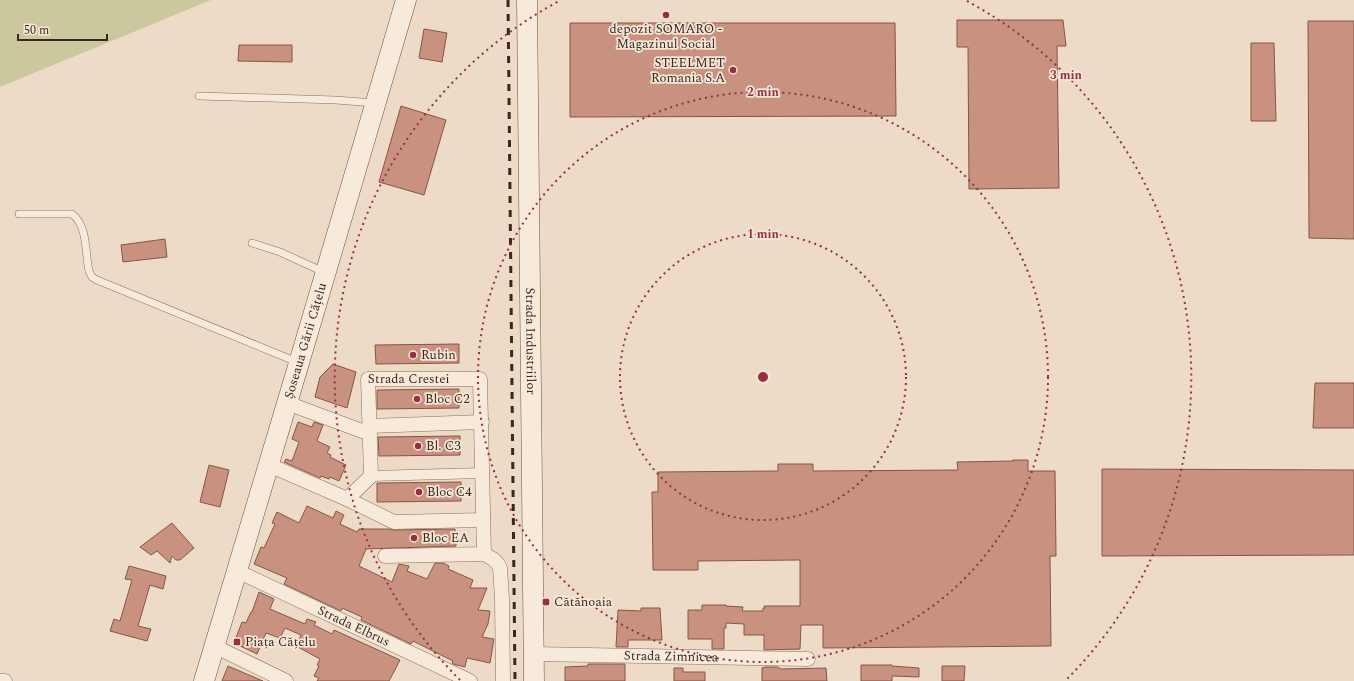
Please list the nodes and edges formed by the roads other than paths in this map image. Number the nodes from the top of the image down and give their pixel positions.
1 (406, 0) edge
2 (527, 0) edge
3 (199, 96) dead end
4 (376, 103) junction
5 (19, 214) dead end
6 (252, 243) dead end
7 (326, 273) junction
8 (299, 363) junction
9 (288, 403) junction
10 (482, 422) junction
11 (369, 430) junction
12 (269, 464) junction
13 (483, 473) junction
14 (371, 476) junction
15 (347, 499) junction
16 (483, 520) junction
17 (484, 554) junction
18 (385, 556) dead end
19 (237, 571) junction
20 (214, 646) junction
21 (534, 654) junction
22 (808, 659) dead end
23 (0, 681) edge
24 (6, 681) edge
25 (204, 681) edge
26 (286, 681) edge
27 (470, 681) edge
28 (503, 681) edge
29 (534, 681) edge

1 - 4 main road, Șoseaua Gării Cățelu
2 - 21 main road, Strada Industriilor
3 - 4 lane
4 - 7 main road, Șoseaua Gării Cățelu
5 - 8 lane
6 - 7 lane
7 - 8 main road, Șoseaua Gării Cățelu
8 - 9 main road, Șoseaua Gării Cățelu
9 - 11 street
9 - 12 main road, Șoseaua Gării Cățelu
10 - 11 street
10 - 11 street, Strada Crestei
10 - 13 street
11 - 14 street, Strada Crestei
12 - 15 street
12 - 19 main road, Șoseaua Gării Cățelu
13 - 14 street
13 - 16 street
14 - 15 street
15 - 16 street
16 - 17 street
17 - 18 street
17 - 28 street
19 - 20 main road, Șoseaua Gării Cățelu
19 - 27 street, Strada Elbrus
20 - 25 main road, Șoseaua Gării Cățelu
20 - 26 street
21 - 22 street, Strada Zimnicea
21 - 29 main road, Strada Industriilor
23 - 24 street

